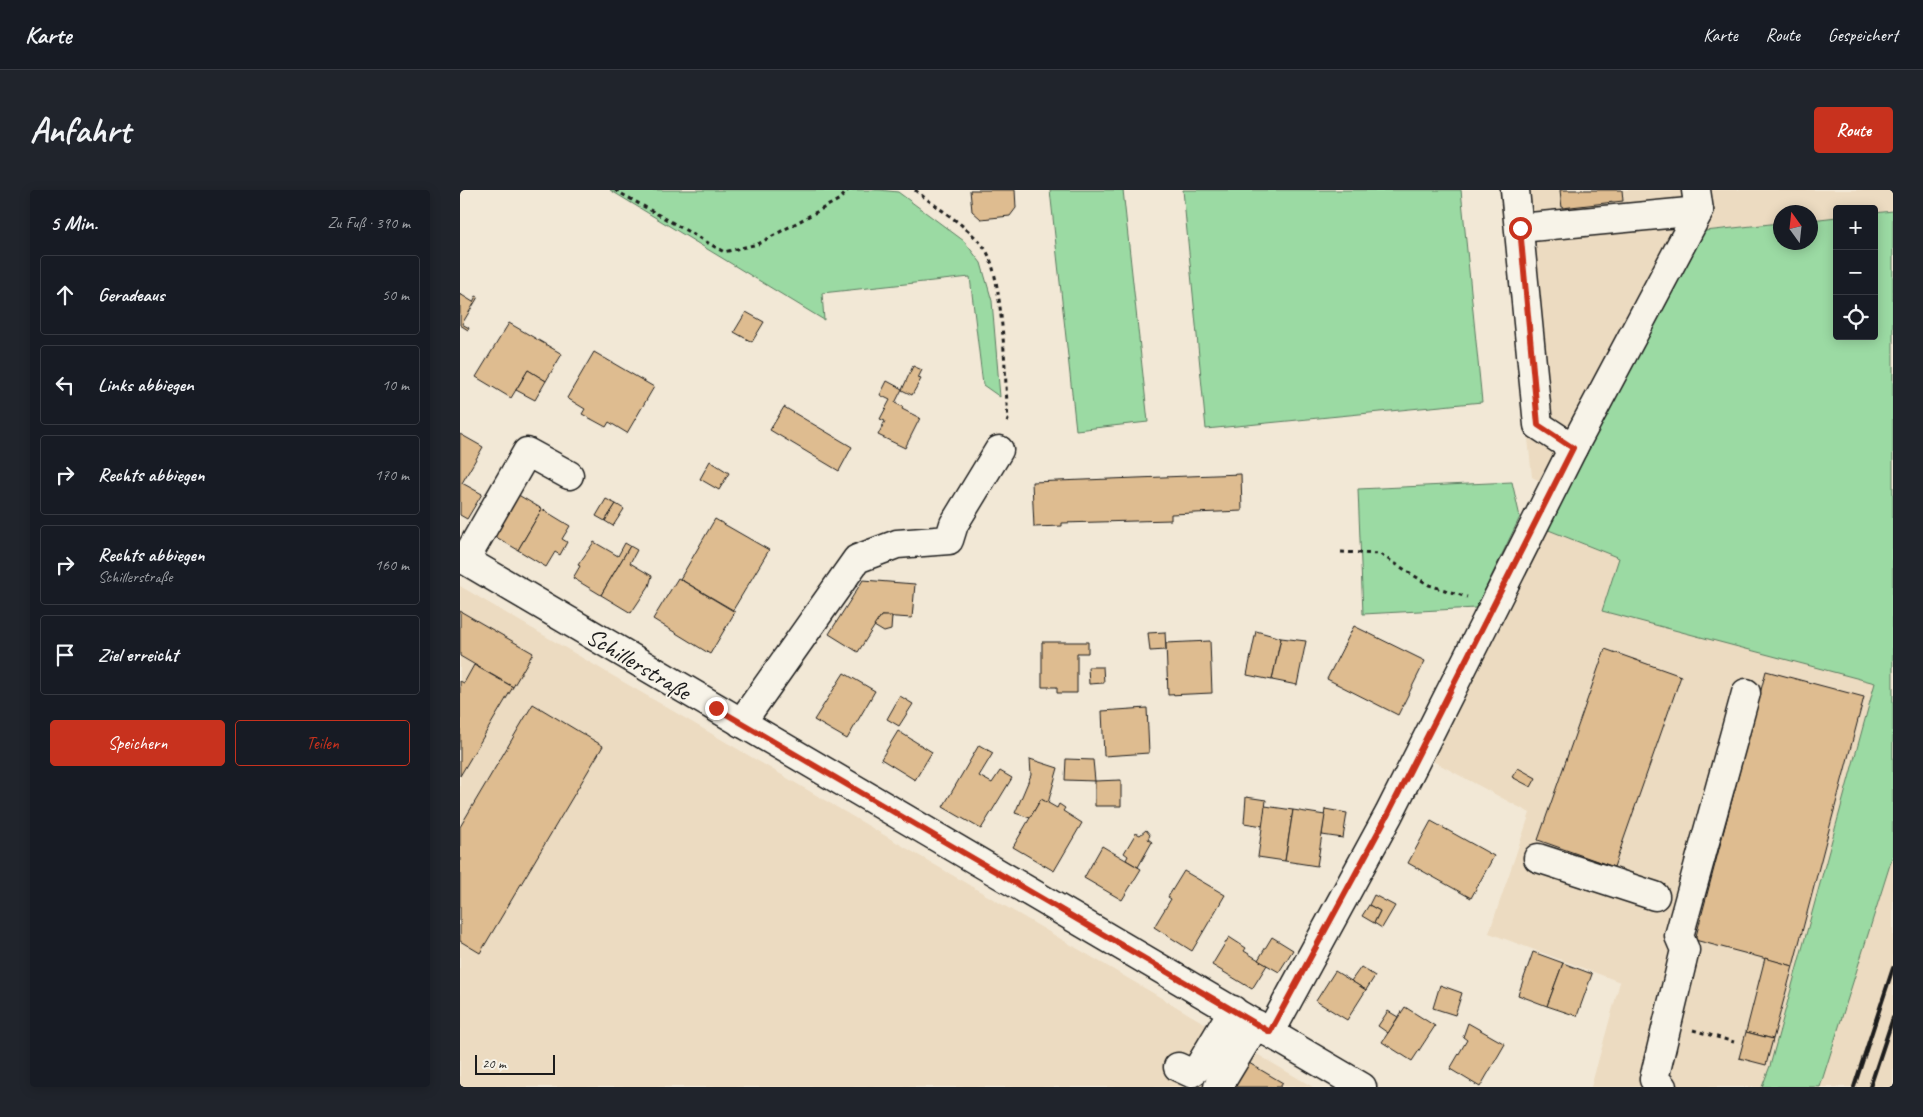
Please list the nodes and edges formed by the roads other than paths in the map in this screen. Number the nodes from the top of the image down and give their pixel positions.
1 (1516, 190) edge
2 (1698, 201) edge
3 (1520, 228) junction
4 (1573, 448) junction
5 (999, 450) road end
6 (569, 474) dead end
7 (463, 559) edge
8 (1746, 693) dead end
9 (741, 723) junction
10 (1538, 858) dead end
11 (1655, 896) dead end
12 (1233, 1010) junction
13 (1263, 1028) junction
14 (1178, 1068) dead end
15 (1218, 1087) edge
16 (1362, 1087) edge
17 (1662, 1087) edge

1 - 3 street
2 - 3 street
2 - 4 street
3 - 4 street
4 - 13 street
5 - 9 street
6 - 7 street
7 - 9 street, Schillerstraße
8 - 17 street
9 - 12 street, Schillerstraße
10 - 11 street
12 - 13 street, Schillerstraße
12 - 14 street
13 - 15 street
13 - 16 street, Schillerstraße

